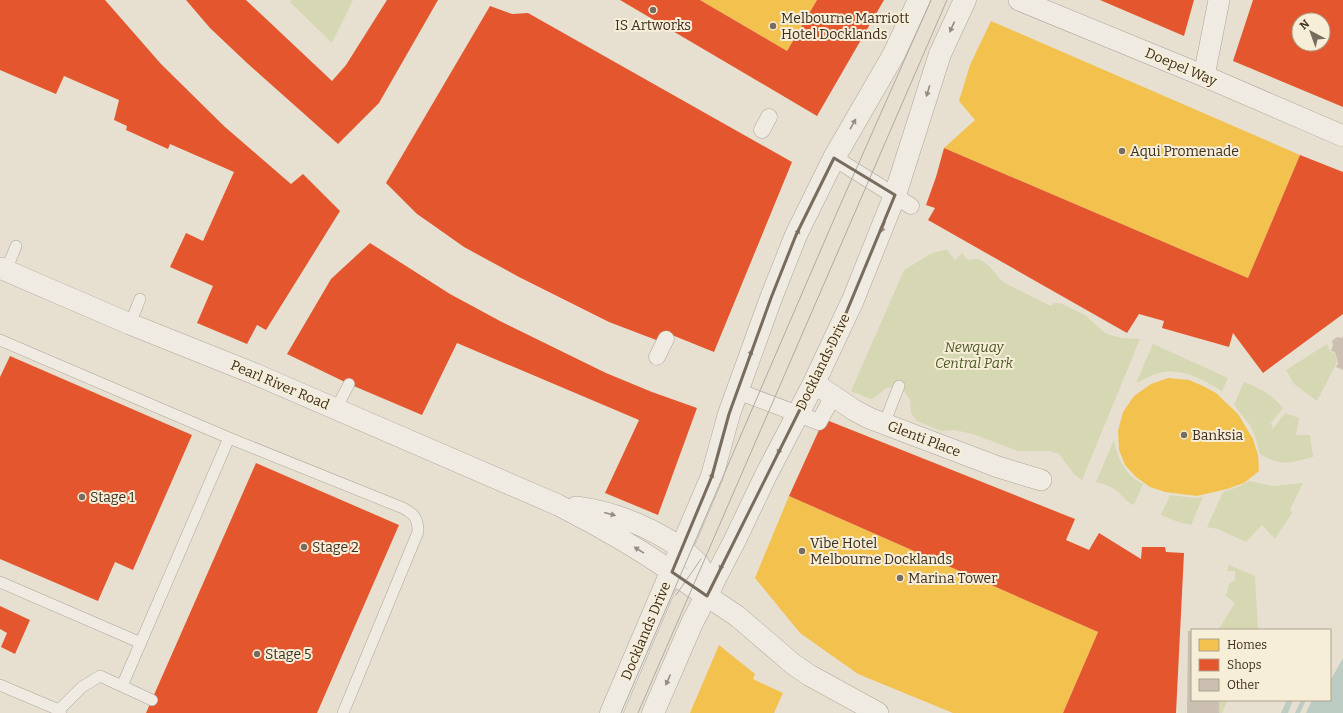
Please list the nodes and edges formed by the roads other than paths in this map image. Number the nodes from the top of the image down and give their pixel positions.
1 (919, 0) edge
2 (965, 0) edge
3 (1019, 0) edge
4 (1219, 0) edge
5 (1204, 76) junction
6 (1343, 136) edge
7 (834, 158) junction
8 (903, 200) junction
9 (16, 246) dead end
10 (3, 270) edge
11 (140, 299) dead end
12 (130, 324) junction
13 (666, 339) dead end
14 (0, 340) edge
15 (657, 357) dead end
16 (814, 383) junction
17 (349, 384) dead end
18 (899, 386) dead end
19 (737, 391) junction
20 (833, 396) junction
21 (336, 410) junction
22 (798, 414) junction
23 (884, 424) junction
24 (229, 438) junction
25 (1041, 480) dead end
26 (558, 505) junction
27 (681, 548) junction
28 (672, 572) junction
29 (0, 582) edge
30 (709, 591) junction
31 (141, 643) junction
32 (0, 685) edge
33 (122, 686) junction
34 (152, 700) dead end
35 (60, 712) edge
36 (872, 712) edge
37 (343, 713) edge
38 (611, 713) edge
39 (653, 713) edge

7 -> 1 street, Docklands Drive
2 -> 8 street, Docklands Drive
3 - 5 street, Doepel Way
4 - 5 street
5 - 6 street, Doepel Way
7 - 8 street
19 -> 7 street, Docklands Drive
8 -> 16 street, Docklands Drive
9 - 10 lane
10 - 12 street, Pearl River Road
11 - 12 lane
12 - 21 street, Pearl River Road
13 - 15 street
14 - 24 lane
16 - 20 street, Glenti Place
16 - 22 street, Docklands Drive
17 - 21 lane
18 - 23 lane
19 - 22 street
27 -> 19 street, Docklands Drive
20 - 22 street
20 - 23 street, Glenti Place
21 - 26 street, Pearl River Road
22 -> 30 street, Docklands Drive
23 - 25 street, Glenti Place
24 - 31 lane
24 - 37 lane
26 -> 27 street, Pearl River Road
28 -> 26 street, Pearl River Road
27 - 28 street, Docklands Drive
27 - 30 street, Pearl River Road
28 - 30 street, Pearl River Road
28 - 38 street, Docklands Drive
29 - 31 lane
30 - 36 street, Pearl River Road
30 -> 39 street, Docklands Drive
31 - 33 lane
32 - 35 lane
33 - 34 lane
33 - 35 lane

